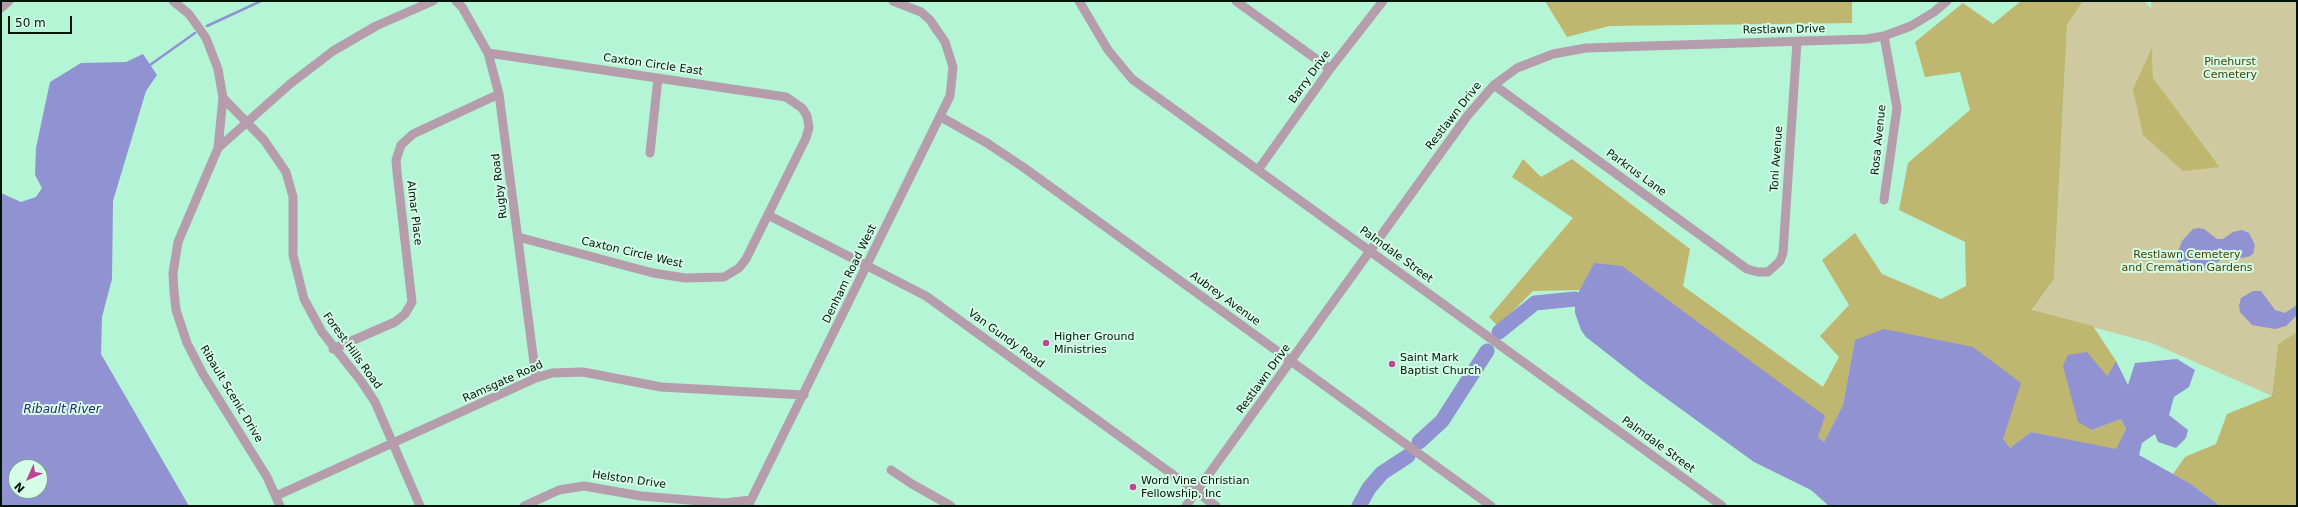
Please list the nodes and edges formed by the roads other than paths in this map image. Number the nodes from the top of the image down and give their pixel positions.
1 (172, 1) edge
2 (433, 1) edge
3 (456, 1) edge
4 (893, 1) edge
5 (1079, 1) edge
6 (1383, 1) edge
7 (1947, 1) edge
8 (1241, 3) edge
9 (1884, 36) junction
10 (1797, 42) junction
11 (488, 53) junction
12 (1330, 69) junction
13 (658, 78) junction
14 (1494, 85) junction
15 (499, 94) junction
16 (224, 98) junction
17 (807, 116) joint
18 (941, 117) junction
19 (247, 121) junction
20 (218, 148) junction
21 (650, 153) dead end
22 (1258, 170) junction
23 (1884, 200) dead end
24 (768, 215) junction
25 (518, 237) junction
26 (1370, 252) junction
27 (868, 265) junction
28 (1768, 272) joint
29 (334, 349) junction
30 (1291, 362) junction
31 (536, 378) junction
32 (804, 396) junction
33 (394, 444) junction
34 (891, 470) dead end
35 (1196, 492) junction
36 (276, 496) junction
37 (750, 503) edge
38 (726, 504) edge
39 (280, 506) edge
40 (420, 506) edge
41 (524, 506) edge
42 (951, 506) edge
43 (1186, 506) edge
44 (1216, 506) edge
45 (1491, 506) edge
46 (1722, 506) edge

1 - 16 street
2 - 19 street, Ribault Scenic Drive
3 - 11 street, Rugby Road
4 - 18 street, Denham Road West
5 - 22 street, Palmdale Street
6 - 12 street, Barry Drive
7 - 9 street, Restlawn Drive
8 - 12 street
9 - 10 street, Restlawn Drive
9 - 23 street, Rosa Avenue
10 - 14 street, Restlawn Drive
10 - 28 street, Toni Avenue
11 - 13 street, Caxton Circle East
11 - 15 street, Rugby Road
12 - 22 street, Barry Drive
13 - 17 street, Caxton Circle East
13 - 21 street
14 - 26 street, Restlawn Drive
14 - 28 street, Parkrus Lane
15 - 25 street, Rugby Road
15 - 29 street, Almar Place
16 - 19 street
16 - 20 street
17 - 24 street, Caxton Circle West
18 - 27 street, Denham Road West
18 - 30 street, Aubrey Avenue
19 - 20 street, Ribault Scenic Drive
19 - 29 street, Forest Hills Road
20 - 36 street, Ribault Scenic Drive
22 - 26 street, Palmdale Street
24 - 25 street, Caxton Circle West
24 - 27 street, Van Gundy Road
25 - 31 street, Rugby Road
26 - 30 street, Restlawn Drive
26 - 46 street, Palmdale Street
27 - 32 street, Denham Road West
27 - 35 street, Van Gundy Road
29 - 33 street, Forest Hills Road
30 - 35 street, Restlawn Drive
30 - 45 street, Aubrey Avenue
31 - 32 street, Ramsgate Road
31 - 33 street, Ramsgate Road
32 - 37 street, Denham Road West
33 - 36 street, Ramsgate Road
33 - 40 street, Forest Hills Road
34 - 42 street
35 - 43 street, Restlawn Drive
35 - 44 street, Van Gundy Road
36 - 39 street, Ribault Scenic Drive
37 - 38 street, Helston Drive
38 - 41 street, Helston Drive

